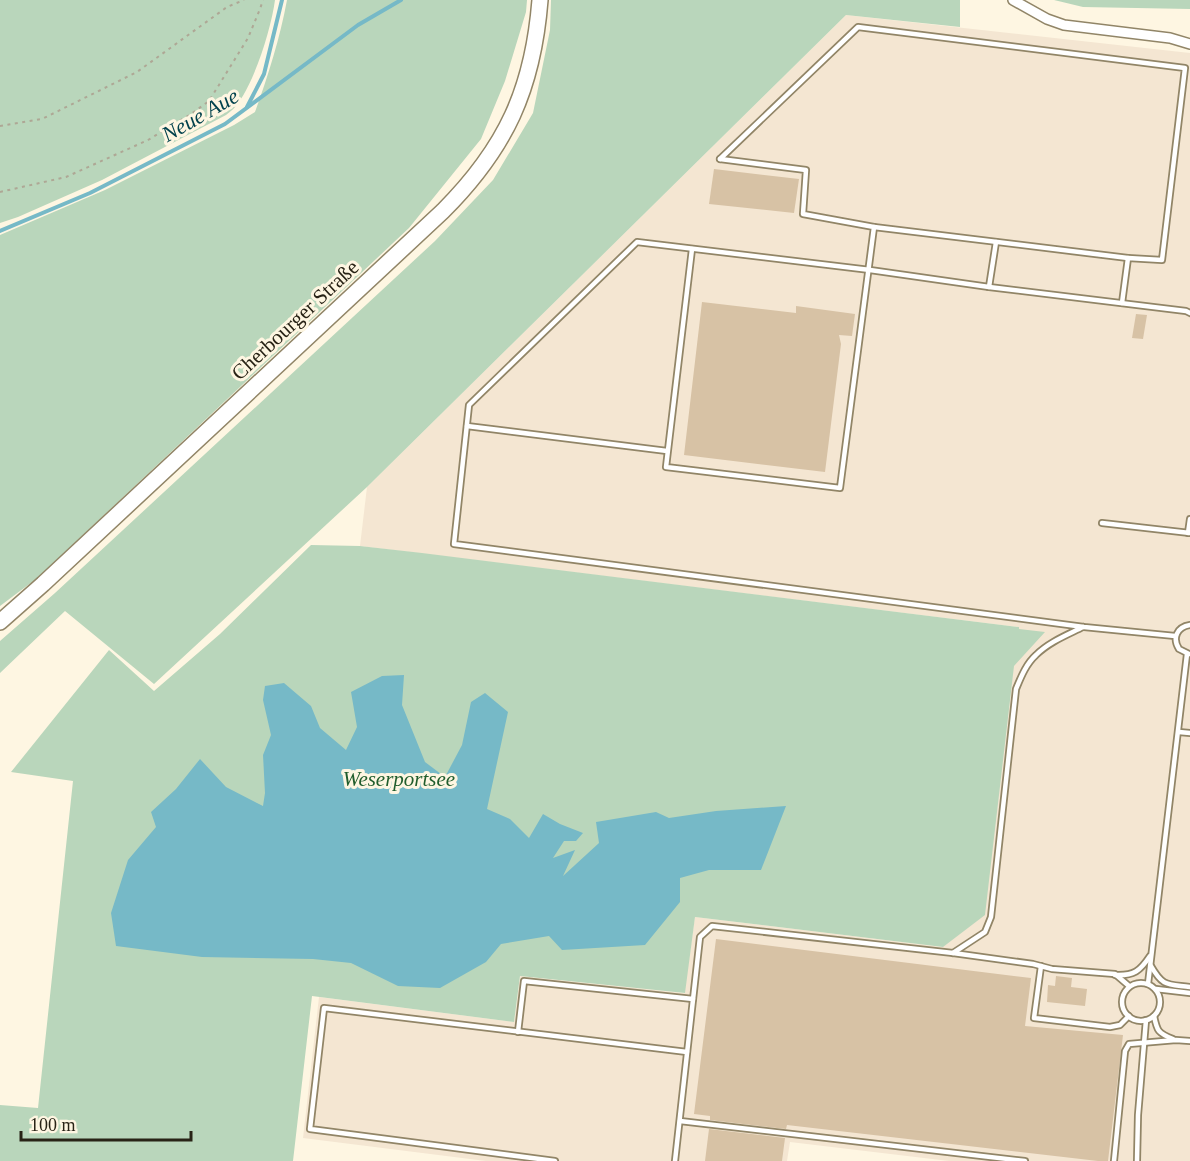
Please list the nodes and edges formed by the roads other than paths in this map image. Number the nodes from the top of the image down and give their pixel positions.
1 (540, 0) edge
2 (1013, 0) edge
3 (1190, 44) edge
4 (874, 227) junction
5 (996, 242) junction
6 (692, 249) junction
7 (1128, 258) junction
8 (870, 270) junction
9 (989, 287) junction
10 (1122, 303) junction
11 (1190, 313) edge
12 (467, 426) junction
13 (667, 451) junction
14 (1190, 519) edge
15 (1102, 523) dead end
16 (1189, 533) edge
17 (0, 622) edge
18 (1190, 625) edge
19 (1084, 627) junction
20 (1175, 636) junction
21 (1189, 654) edge
22 (1179, 732) junction
23 (1190, 733) edge
24 (953, 953) junction
25 (1152, 954) junction
26 (1150, 965) junction
27 (1041, 966) junction
28 (1115, 975) junction
29 (1148, 984) junction
30 (1130, 986) junction
31 (1190, 987) edge
32 (1156, 989) junction
33 (1190, 993) edge
34 (693, 999) junction
35 (1129, 1016) junction
36 (1154, 1016) junction
37 (1146, 1020) junction
38 (518, 1032) junction
39 (1176, 1040) junction
40 (1190, 1041) edge
41 (1145, 1042) junction
42 (687, 1052) junction
43 (680, 1121) junction
44 (555, 1161) edge
45 (675, 1161) edge
46 (1025, 1161) edge
47 (1114, 1161) edge
48 (1137, 1161) edge

1 - 17 main road, Cherbourger Straße
2 - 3 street
4 - 5 lane
4 - 7 lane
4 - 8 lane
5 - 7 lane
5 - 9 lane
6 - 8 lane
6 - 12 lane
6 - 13 lane
7 - 10 lane
8 - 9 lane
8 - 13 lane
9 - 10 lane
10 - 11 lane
12 - 13 lane
12 - 19 lane
14 - 16 lane
15 - 16 lane
18 - 20 lane
19 - 20 lane
19 - 24 lane
20 - 21 lane
21 - 22 lane
22 - 23 lane
22 - 25 lane
24 - 27 lane
24 - 34 lane
25 - 26 lane
25 - 28 lane
26 - 29 lane
26 - 31 lane
27 - 28 lane
27 - 35 lane
28 - 30 lane
29 - 30 lane
29 - 32 lane
30 - 35 lane
32 - 33 lane
32 - 36 lane
34 - 38 lane
34 - 42 lane
35 - 37 lane
36 - 37 lane
36 - 39 lane
37 - 41 lane
38 - 42 lane
38 - 44 lane
39 - 40 lane
39 - 41 lane
41 - 47 lane
41 - 48 lane
42 - 43 lane
43 - 45 lane
43 - 46 lane

